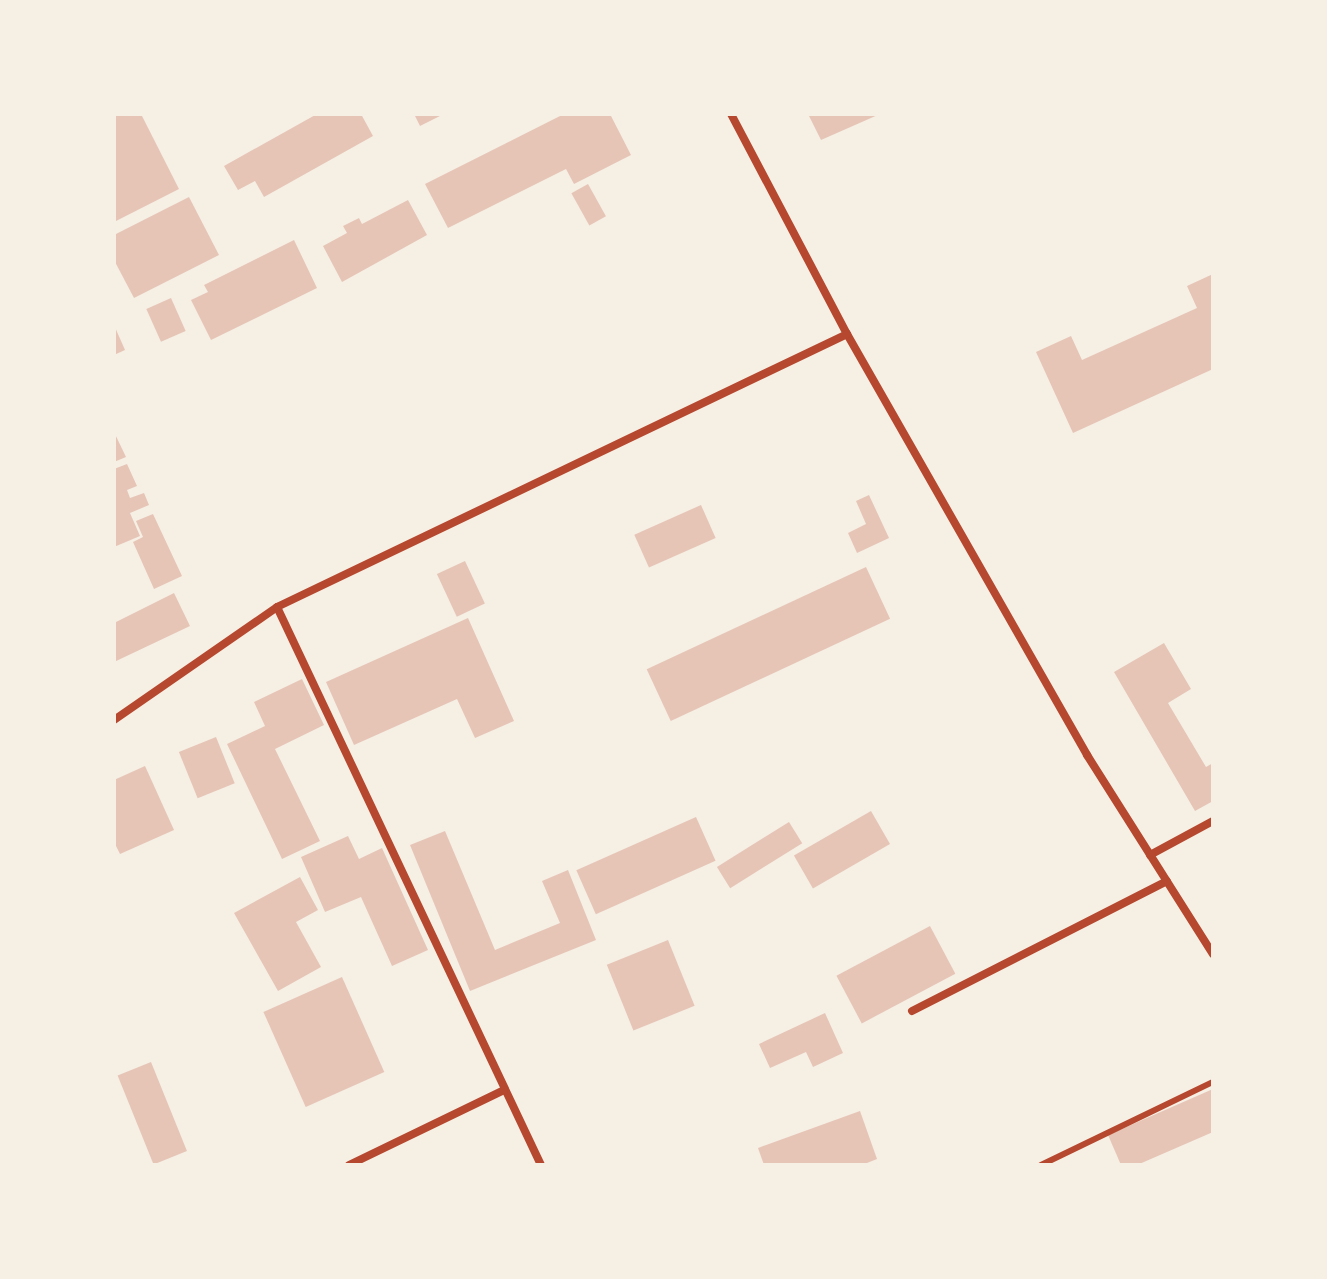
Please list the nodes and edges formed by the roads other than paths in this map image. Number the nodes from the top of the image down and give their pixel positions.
1 (731, 114) edge
2 (847, 334) junction
3 (277, 607) junction
4 (114, 720) edge
5 (1213, 821) edge
6 (1150, 855) junction
7 (1167, 881) junction
8 (1213, 954) edge
9 (912, 1011) dead end
10 (1213, 1082) edge
11 (504, 1090) junction
12 (349, 1165) edge
13 (541, 1165) edge
14 (1041, 1165) edge

1 - 2 street
2 - 3 street
2 - 6 street
3 - 4 street
3 - 11 street
5 - 6 street
6 - 7 street
7 - 8 street
7 - 9 street
10 - 14 lane
11 - 12 street
11 - 13 street

